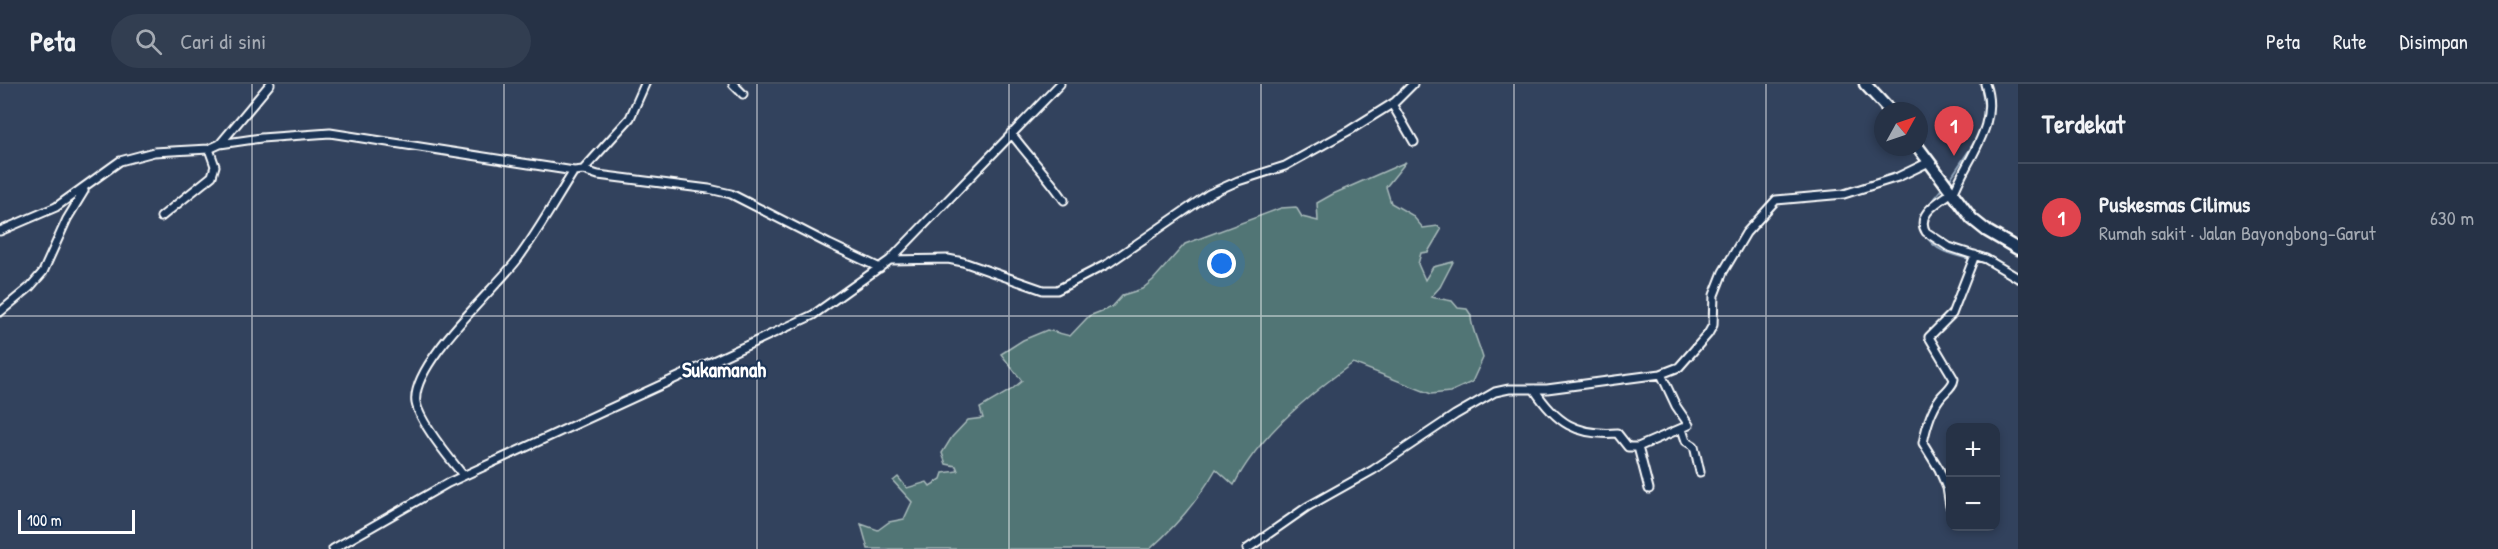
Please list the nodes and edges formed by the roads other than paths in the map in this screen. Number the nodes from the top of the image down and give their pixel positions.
1 (270, 84) edge
2 (645, 84) edge
3 (733, 84) edge
4 (1060, 84) edge
5 (1413, 84) edge
6 (1865, 84) edge
7 (1985, 84) edge
8 (743, 94) dead end
9 (1882, 102) edge
10 (1392, 104) junction
11 (1011, 133) junction
12 (1414, 142) dead end
13 (220, 144) junction
14 (209, 149) junction
15 (1925, 156) edge
16 (1929, 162) junction
17 (583, 170) junction
18 (574, 171) junction
19 (87, 185) junction
20 (1951, 193) junction
21 (1064, 200) dead end
22 (161, 216) dead end
23 (0, 231) edge
24 (2018, 249) edge
25 (1975, 256) junction
26 (890, 260) junction
27 (880, 267) junction
28 (2018, 278) edge
29 (0, 312) edge
30 (1661, 374) junction
31 (1534, 389) junction
32 (1682, 429) junction
33 (1638, 447) junction
34 (1700, 472) dead end
35 (463, 476) junction
36 (1946, 486) edge
37 (1649, 489) dead end
38 (333, 549) edge
39 (1247, 549) edge

1 - 13 street
2 - 17 street
3 - 8 street
4 - 11 street
5 - 10 street
6 - 9 main road
7 - 20 street
10 - 12 street
10 - 26 street
11 - 21 street
11 - 26 street
13 - 14 street
13 - 18 street
14 - 19 street
14 - 22 street
15 - 16 main road
16 - 20 main road
16 - 30 street
17 - 18 street
17 - 27 street
18 - 35 street
19 - 23 street
19 - 29 street
20 - 24 main road
20 - 25 street
25 - 28 street
25 - 36 street
26 - 27 street
27 - 35 street
30 - 31 street
30 - 32 street
31 - 33 street
31 - 39 street
32 - 33 street
32 - 34 street
33 - 37 street
35 - 38 street

